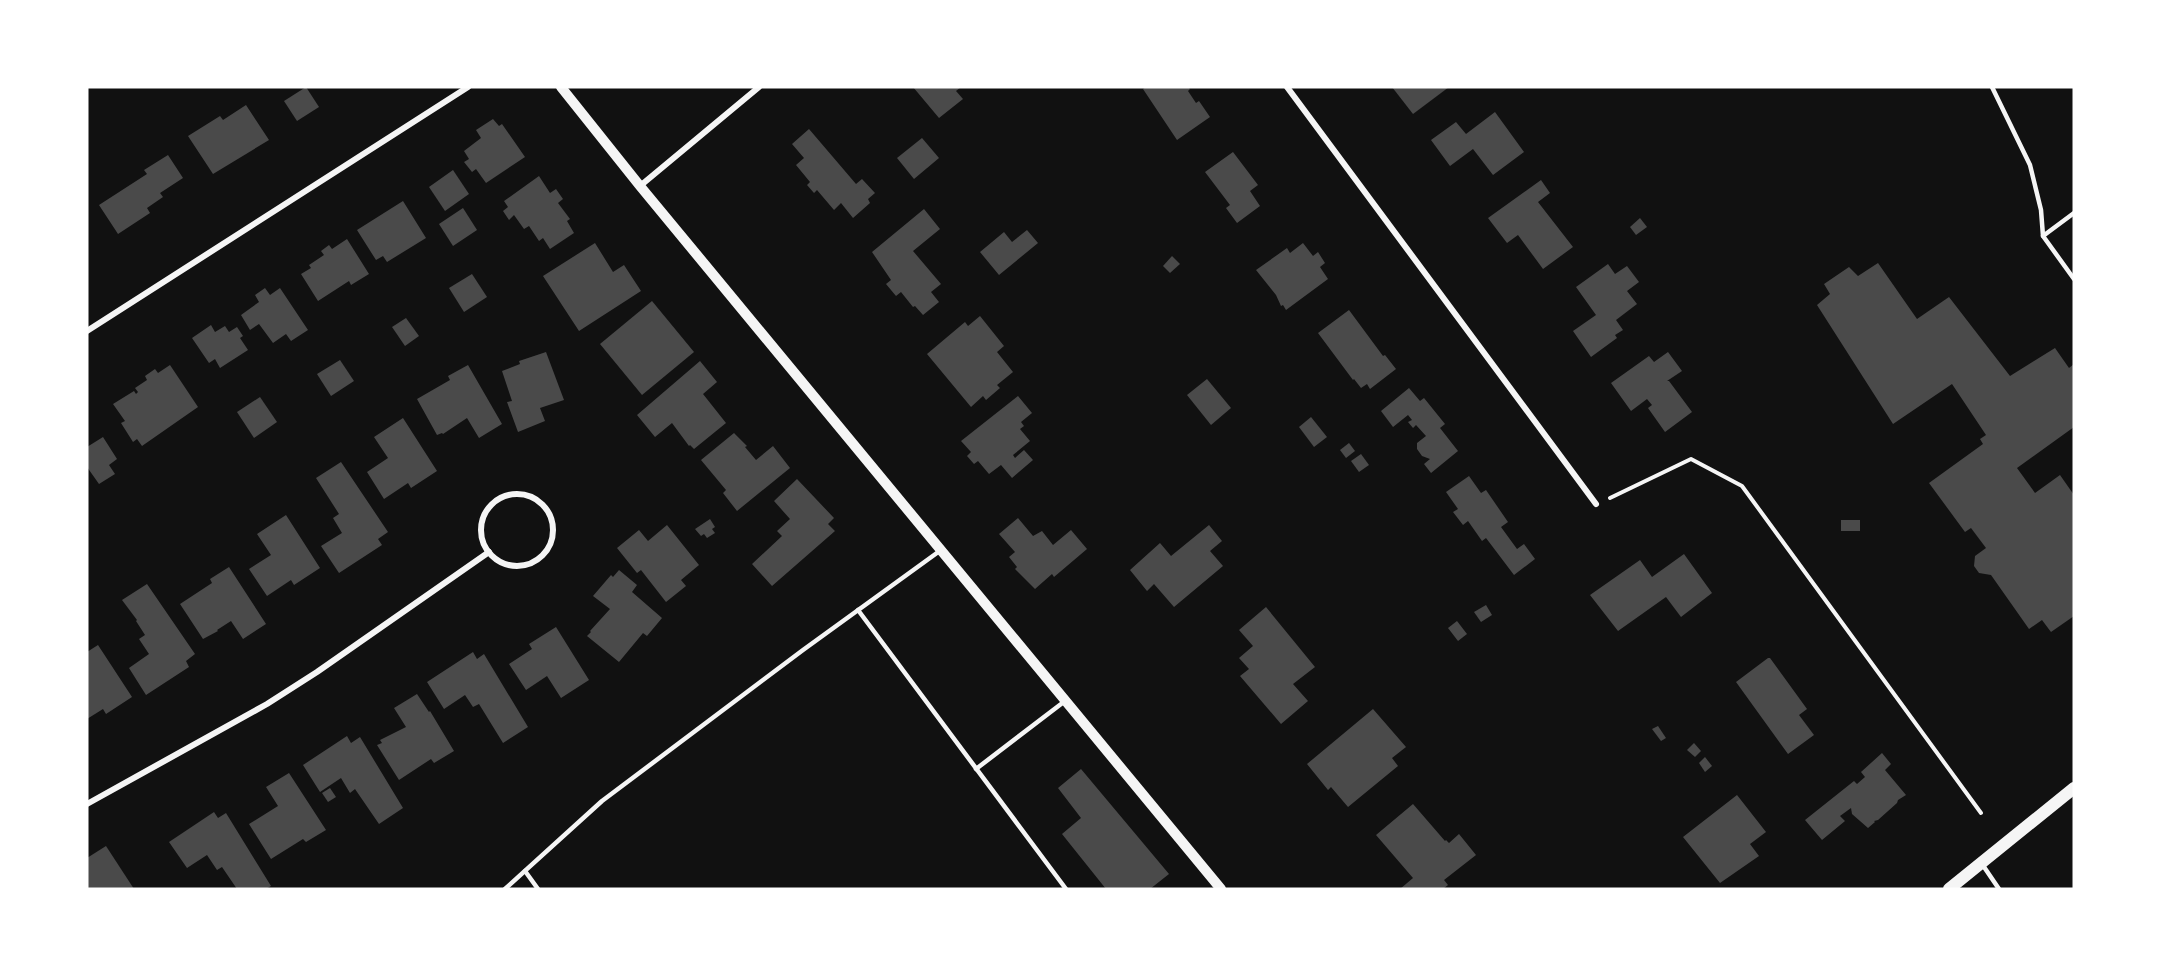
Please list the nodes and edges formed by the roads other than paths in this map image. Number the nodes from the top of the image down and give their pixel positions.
1 (468, 87) edge
2 (561, 87) edge
3 (759, 87) edge
4 (1287, 87) edge
5 (1992, 87) edge
6 (640, 186) junction
7 (2074, 213) edge
8 (2043, 236) junction
9 (2074, 279) edge
10 (87, 332) edge
11 (1596, 504) road end
12 (941, 550) junction
13 (489, 552) junction
14 (858, 610) junction
15 (1065, 701) junction
16 (976, 769) junction
17 (2074, 789) edge
18 (87, 804) edge
19 (1981, 862) junction
20 (525, 871) junction
21 (505, 889) edge
22 (538, 889) edge
23 (1066, 889) edge
24 (1221, 889) edge
25 (1949, 889) edge
26 (1999, 889) edge

1 - 10 street
2 - 6 street
3 - 6 street
4 - 11 street
5 - 8 lane
6 - 12 street
7 - 8 lane
8 - 9 lane
12 - 14 lane
12 - 15 street
13 - 13 street
13 - 18 street
14 - 16 lane
14 - 20 lane
15 - 16 lane
15 - 24 street
16 - 23 lane
17 - 19 main road
19 - 25 main road
19 - 26 lane
20 - 21 lane
20 - 22 lane

